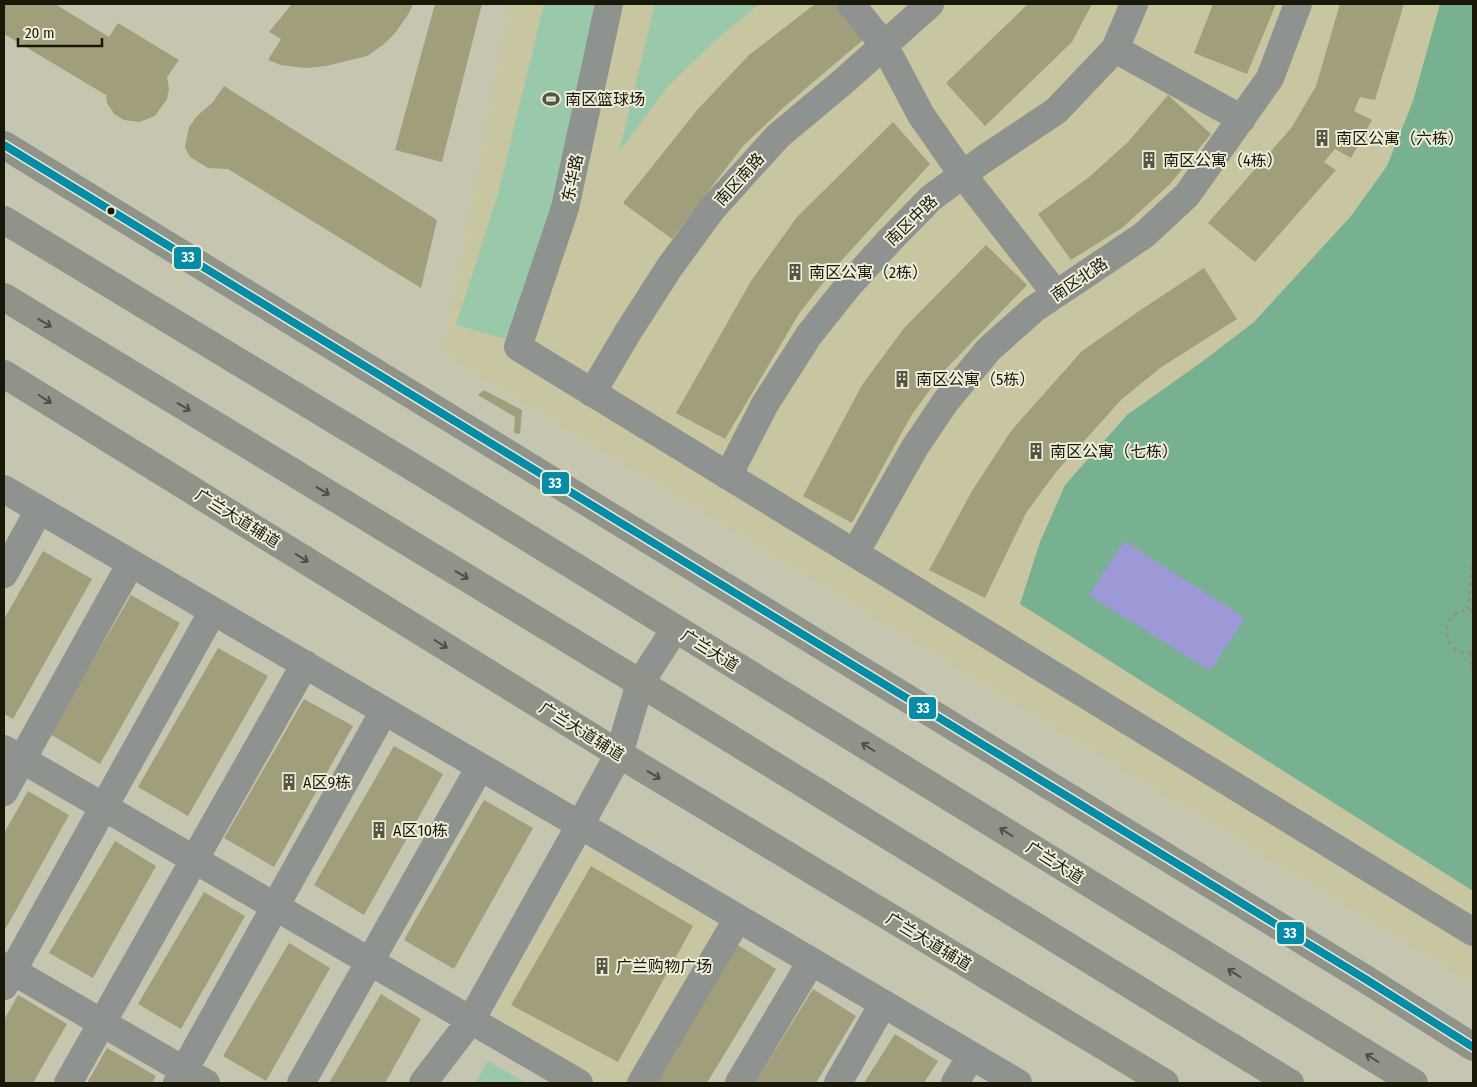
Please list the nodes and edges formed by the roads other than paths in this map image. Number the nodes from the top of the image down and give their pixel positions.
1 (609, 4) edge
2 (851, 4) edge
3 (930, 4) edge
4 (1134, 4) edge
5 (1298, 4) edge
6 (884, 45) junction
7 (1115, 49) junction
8 (1242, 119) junction
9 (4, 145) edge
10 (962, 175) junction
11 (4, 220) edge
12 (1056, 294) junction
13 (4, 297) edge
14 (4, 374) edge
15 (592, 393) junction
16 (728, 476) junction
17 (4, 489) edge
18 (39, 510) junction
19 (855, 553) junction
20 (131, 563) junction
21 (4, 574) edge
22 (213, 611) junction
23 (676, 629) junction
24 (305, 664) junction
25 (640, 683) junction
26 (384, 711) junction
27 (13, 754) edge
28 (619, 754) junction
29 (480, 767) junction
30 (4, 792) edge
31 (104, 807) junction
32 (580, 825) junction
33 (194, 859) junction
34 (276, 907) junction
35 (738, 918) junction
36 (1473, 932) edge
37 (370, 962) junction
38 (811, 962) junction
39 (6, 974) edge
40 (883, 1004) junction
41 (471, 1020) junction
42 (102, 1023) junction
43 (1473, 1047) edge
44 (971, 1056) junction
45 (189, 1079) edge
46 (68, 1083) edge
47 (301, 1083) edge
48 (423, 1083) edge
49 (579, 1083) edge
50 (640, 1083) edge
51 (739, 1083) edge
52 (838, 1083) edge
53 (954, 1083) edge
54 (1018, 1083) edge
55 (1165, 1083) edge
56 (1290, 1083) edge
57 (1414, 1083) edge

1 - 15 street, 东华路
2 - 6 street
3 - 6 street, 南区南路
4 - 7 street, 南区中路
5 - 8 street, 南区北路
6 - 10 street
6 - 15 street, 南区南路
7 - 8 street
7 - 10 street, 南区中路
8 - 12 street, 南区北路
9 - 43 main road
10 - 12 street
10 - 16 street, 南区中路
11 - 23 main road, 广兰大道
12 - 19 street, 南区北路
13 -> 25 main road
14 -> 28 main road, 广兰大道辅道
15 - 16 street
16 - 19 street
17 - 18 street
18 - 20 street
18 - 21 street
19 - 36 street
20 - 22 street
20 - 27 street
22 - 24 street
22 - 31 street
23 - 25 street
57 -> 23 main road, 广兰大道
24 - 26 street
24 - 33 street
25 - 28 street
25 - 56 main road
26 - 29 street
26 - 34 street
27 - 30 street
27 - 31 street
28 - 32 street
28 -> 55 main road, 广兰大道辅道
29 - 32 street
29 - 37 street
31 - 33 street
31 - 39 street
32 - 35 street
32 - 41 street
33 - 34 street
33 - 42 street
34 - 37 street
34 - 45 street
35 - 38 street
35 - 50 street
37 - 41 street
37 - 47 street
38 - 40 street
38 - 51 street
39 - 42 street
40 - 44 street
40 - 52 street
41 - 48 street
41 - 49 street
42 - 45 street
42 - 46 street
44 - 53 street
44 - 54 street

